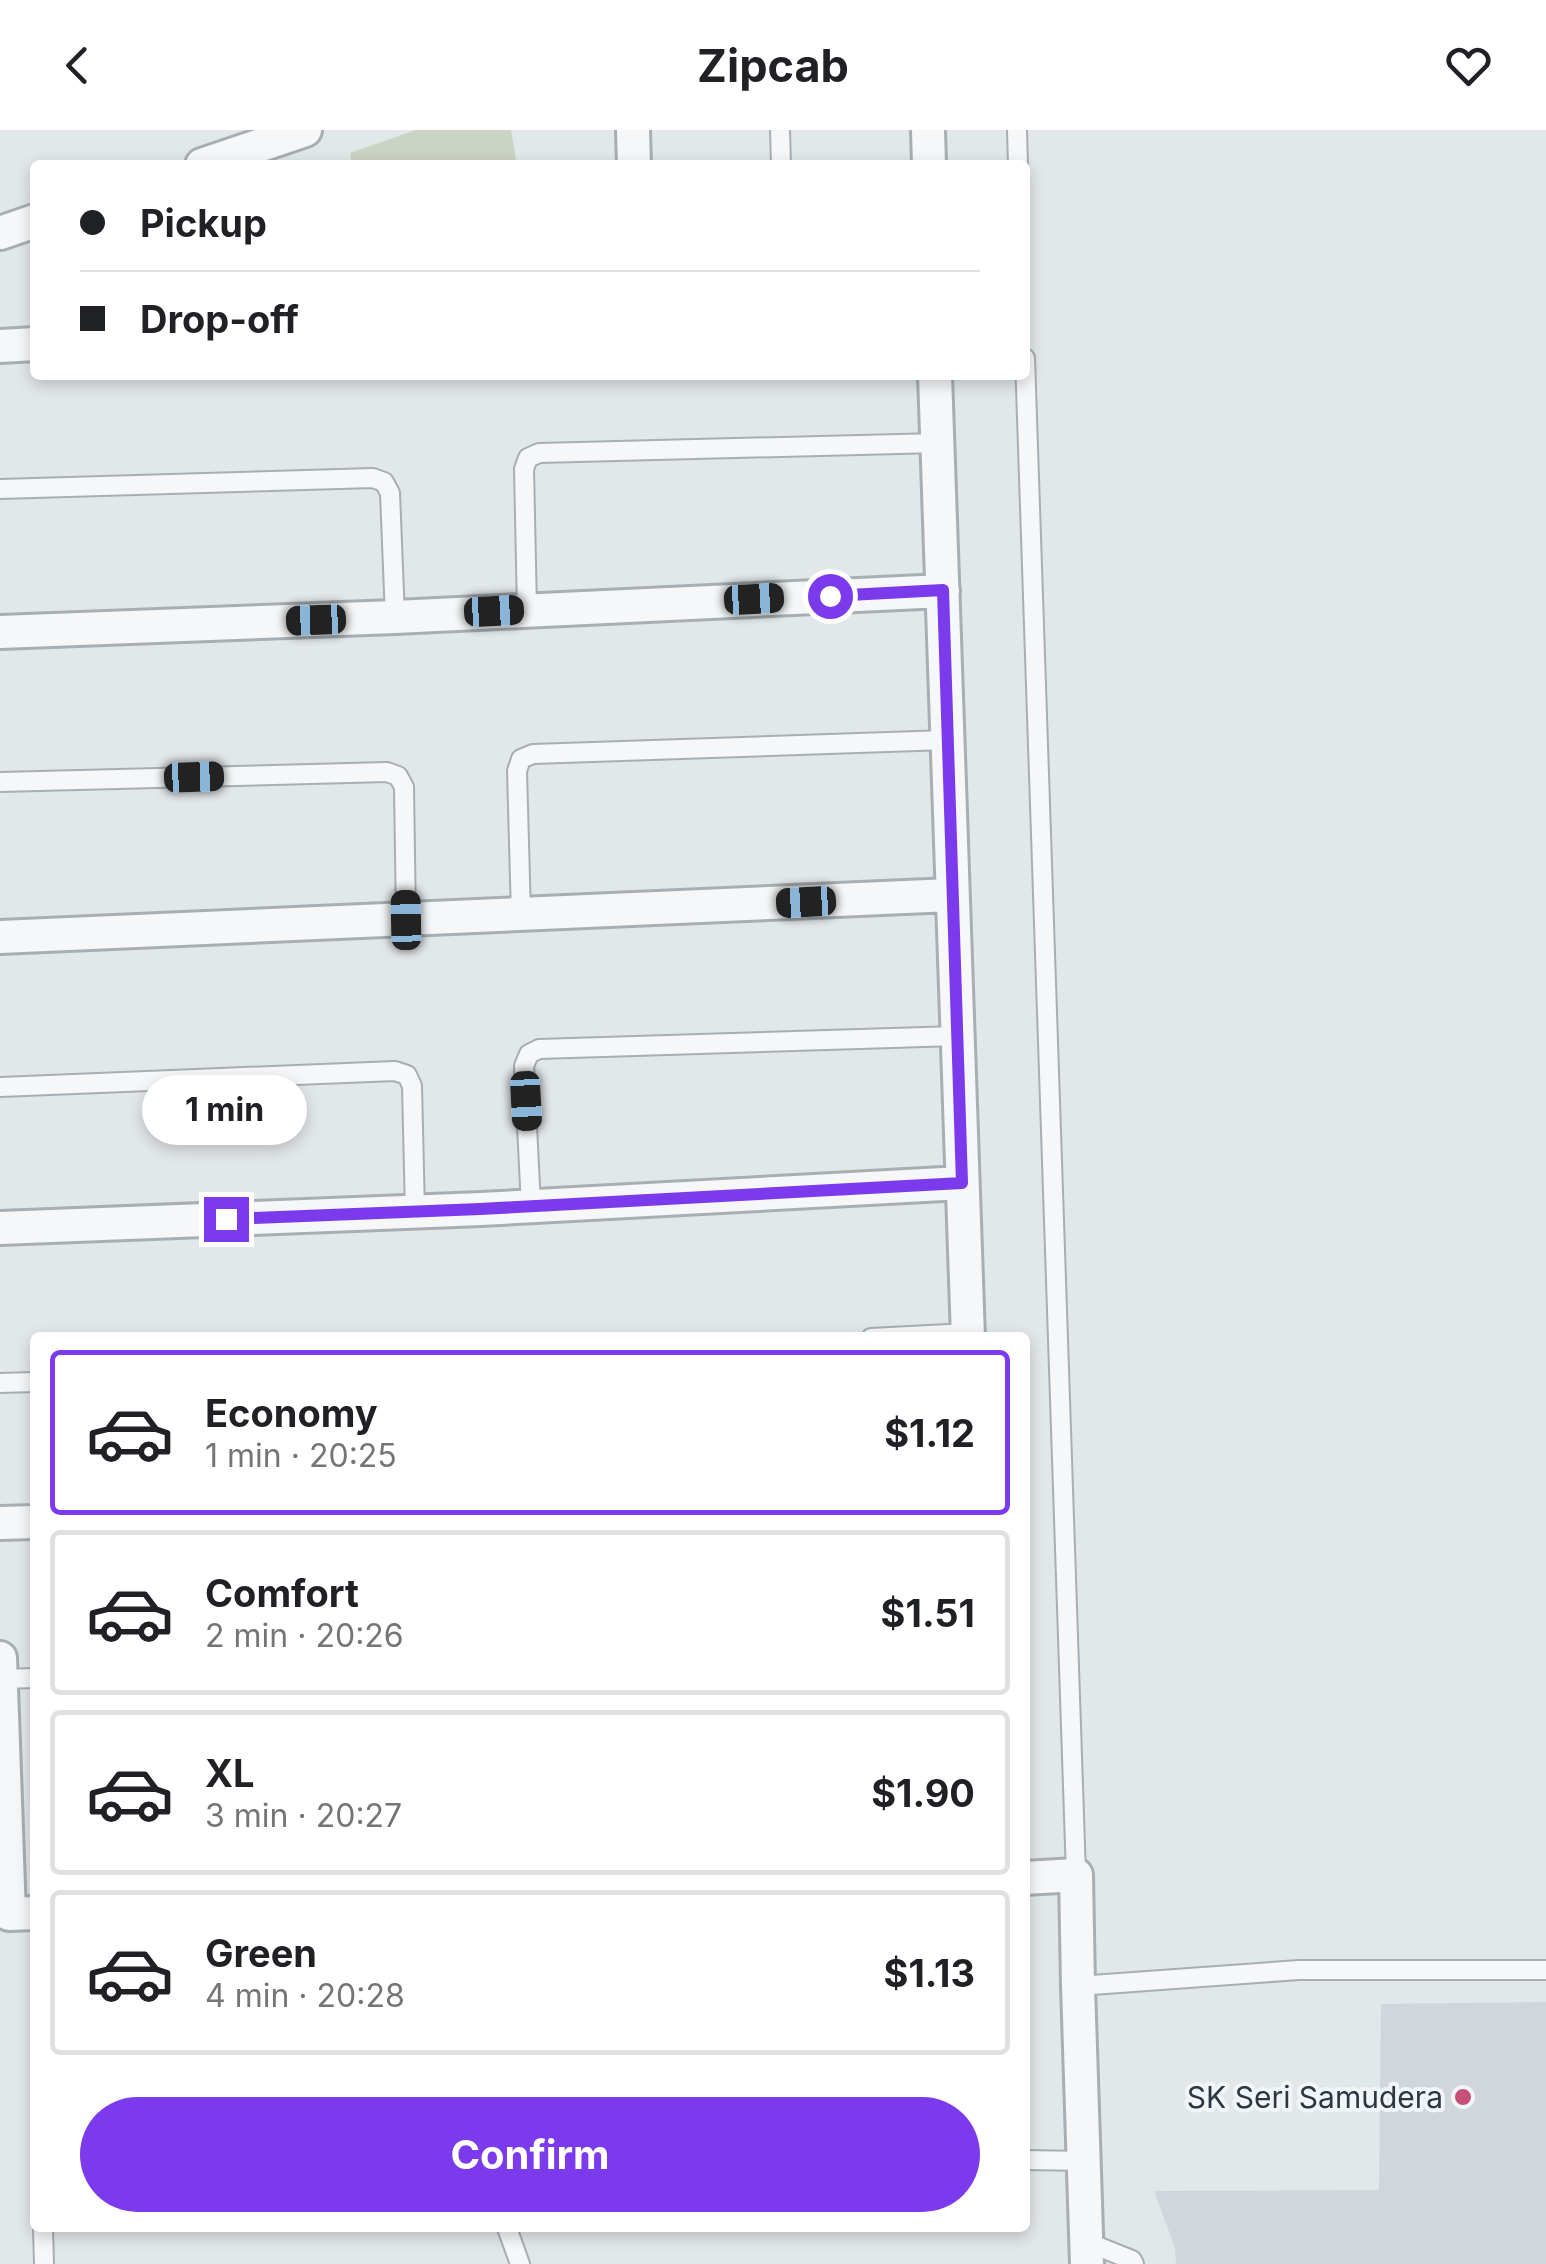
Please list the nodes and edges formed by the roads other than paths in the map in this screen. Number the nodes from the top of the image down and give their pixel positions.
1 (305, 130) edge
2 (633, 130) edge
3 (780, 130) edge
4 (928, 130) edge
5 (1017, 130) edge
6 (217, 160) edge
7 (634, 160) edge
8 (781, 160) edge
9 (929, 160) edge
10 (1018, 160) edge
11 (30, 224) edge
12 (0, 233) edge
13 (30, 344) edge
14 (0, 346) edge
15 (935, 380) edge
16 (1026, 380) edge
17 (938, 443) junction
18 (0, 489) edge
19 (943, 590) junction
20 (528, 609) junction
21 (395, 617) junction
22 (0, 632) edge
23 (947, 740) junction
24 (0, 782) edge
25 (952, 895) junction
26 (521, 916) junction
27 (406, 920) junction
28 (0, 936) edge
29 (957, 1036) junction
30 (0, 1087) edge
31 (962, 1183) junction
32 (531, 1206) junction
33 (415, 1212) junction
34 (0, 1228) edge
35 (968, 1332) edge
36 (30, 1382) edge
37 (0, 1383) edge
38 (30, 1522) edge
39 (0, 1523) edge
40 (0, 1658) edge
41 (30, 1678) edge
42 (1, 1679) edge
43 (20, 1832) edge
44 (1076, 1875) junction
45 (1030, 1878) edge
46 (30, 1914) edge
47 (1546, 1970) edge
48 (1078, 1986) junction
49 (1030, 2160) edge
50 (1084, 2162) junction
51 (42, 2232) edge
52 (508, 2232) edge
53 (1087, 2253) edge
54 (44, 2264) edge
55 (520, 2264) edge
56 (1134, 2264) edge

1 - 6 street
2 - 7 street
3 - 8 lane
4 - 9 street
5 - 10 lane
11 - 12 street
13 - 14 street
15 - 17 street
16 - 44 lane
17 - 19 street
17 - 20 lane
18 - 21 lane
19 - 20 street
19 - 23 street
20 - 21 street
21 - 22 street
23 - 25 street
23 - 26 lane
24 - 27 lane
25 - 26 street
25 - 29 street
26 - 27 street
27 - 28 street
29 - 31 street
29 - 32 lane
30 - 33 lane
31 - 32 street
31 - 35 street
32 - 33 street
33 - 34 street
36 - 37 lane
38 - 39 street
40 - 42 street
41 - 42 lane
42 - 43 street
43 - 46 street
44 - 45 street
44 - 48 street
47 - 48 lane
48 - 50 street
49 - 50 lane
50 - 53 street
51 - 54 lane
52 - 55 lane
53 - 56 lane

